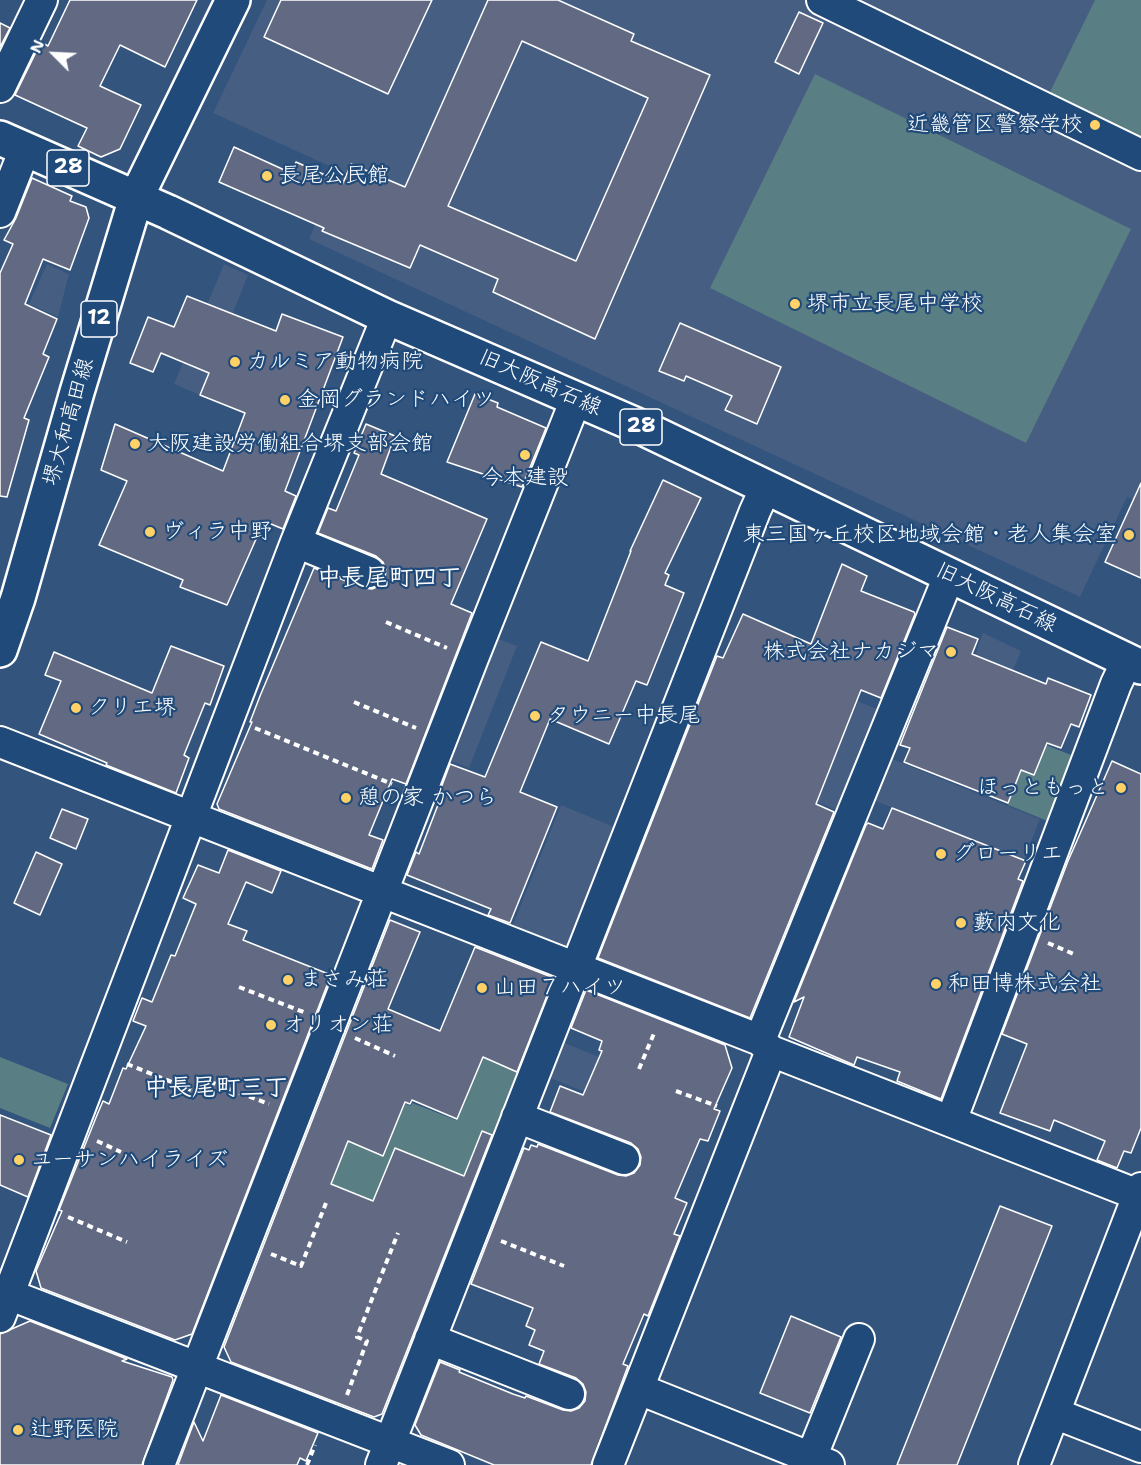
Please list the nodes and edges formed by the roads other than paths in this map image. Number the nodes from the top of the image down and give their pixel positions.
1 (42, 0) edge
2 (233, 0) edge
3 (822, 0) edge
4 (0, 87) edge
5 (12, 143) edge
6 (1141, 155) edge
7 (136, 198) junction
8 (0, 212) edge
9 (387, 317) junction
10 (576, 399) junction
11 (766, 487) junction
12 (296, 542) junction
13 (369, 573) dead end
14 (949, 576) junction
15 (0, 650) edge
16 (1134, 664) edge
17 (0, 742) edge
18 (192, 816) junction
19 (383, 891) junction
20 (575, 966) junction
21 (766, 1046) junction
22 (517, 1117) junction
23 (951, 1121) junction
24 (624, 1159) dead end
25 (1140, 1193) edge
26 (3, 1301) edge
27 (430, 1339) junction
28 (859, 1339) dead end
29 (197, 1368) junction
30 (639, 1389) junction
31 (569, 1394) dead end
32 (1054, 1413) junction
33 (1141, 1447) edge
34 (386, 1453) edge
35 (820, 1461) edge
36 (159, 1465) edge
37 (449, 1465) edge
38 (608, 1465) edge
39 (1034, 1465) edge

1 - 4 street
2 - 7 main road, 堺大和高田線 / 12
3 - 6 street
5 - 7 main road, 旧大阪高石線 / 28
5 - 8 street
7 - 9 main road, 旧大阪高石線 / 28
7 - 15 main road, 堺大和高田線 / 12
9 - 10 main road, 旧大阪高石線 / 28
9 - 12 street
10 - 11 main road, 旧大阪高石線 / 28
10 - 19 street
11 - 14 main road, 旧大阪高石線 / 28
11 - 20 street
12 - 13 street
12 - 18 street
14 - 16 main road, 旧大阪高石線 / 28
14 - 21 street
16 - 23 street
17 - 18 street
18 - 19 street
18 - 26 street
19 - 20 street
19 - 29 street
20 - 21 street
20 - 22 street
21 - 23 street
21 - 30 street
22 - 24 street
22 - 27 street
23 - 25 street
25 - 32 street
26 - 29 street
27 - 31 street
27 - 34 street
28 - 35 street
29 - 34 street
29 - 36 street
30 - 35 street
30 - 38 street
32 - 33 street
32 - 39 street
34 - 37 street

